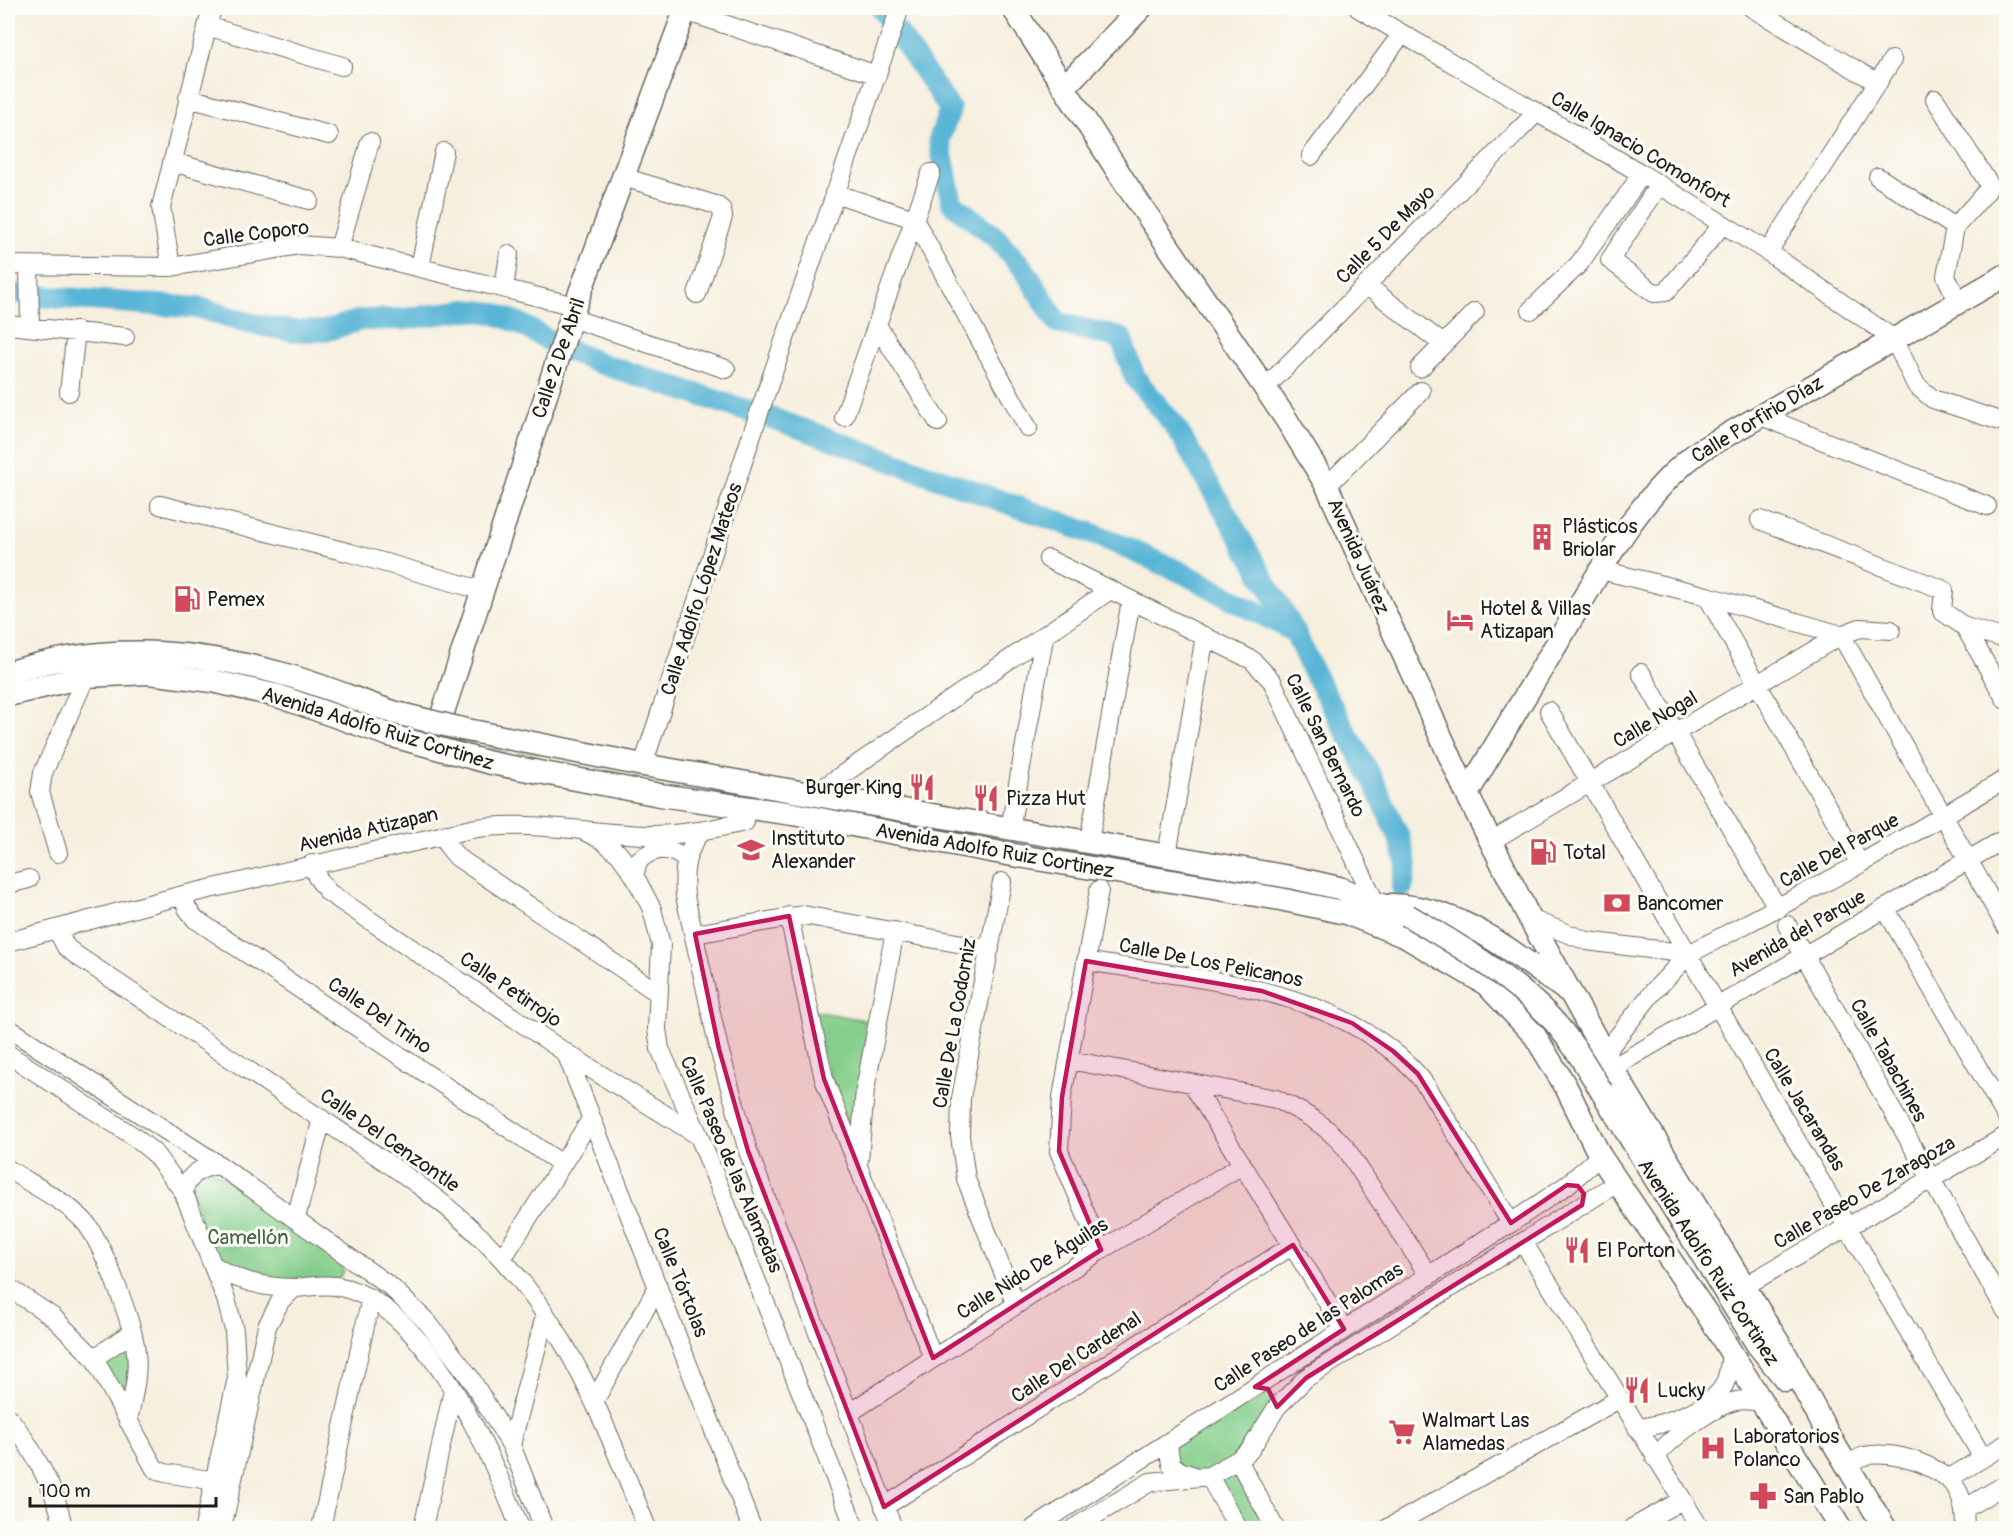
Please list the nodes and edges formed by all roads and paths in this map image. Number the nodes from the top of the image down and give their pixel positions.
1 (212, 8) edge
2 (900, 8) edge
3 (1013, 8) edge
4 (1141, 8) edge
5 (1358, 8) edge
6 (1752, 8) edge
7 (685, 9) edge
8 (207, 26) junction
9 (1401, 35) junction
10 (1892, 60) dead end
11 (342, 66) dead end
12 (877, 75) junction
13 (1065, 75) junction
14 (1878, 83) junction
15 (188, 98) junction
16 (1935, 99) dead end
17 (1537, 112) junction
18 (329, 135) dead end
19 (370, 142) dead end
20 (444, 152) dead end
21 (1311, 156) dead end
22 (172, 162) junction
23 (931, 173) dead end
24 (1642, 174) junction
25 (623, 177) junction
26 (1878, 177) dead end
27 (1659, 185) junction
28 (834, 193) junction
29 (309, 200) dead end
30 (914, 219) junction
31 (1723, 224) junction
32 (1955, 227) junction
33 (339, 248) junction
34 (1768, 252) junction
35 (509, 254) dead end
36 (8, 265) edge
37 (29, 267) junction
38 (171, 267) junction
39 (420, 267) junction
40 (2007, 275) edge
41 (1366, 285) junction
42 (504, 288) junction
43 (697, 294) dead end
44 (1958, 302) junction
45 (1531, 310) dead end
46 (573, 312) junction
47 (1475, 312) dead end
48 (8, 325) edge
49 (30, 325) junction
50 (877, 325) junction
51 (76, 331) junction
52 (125, 337) dead end
53 (1894, 339) junction
54 (1443, 344) junction
55 (1420, 368) dead end
56 (726, 369) dead end
57 (1265, 388) junction
58 (1421, 391) dead end
59 (69, 392) dead end
60 (1761, 416) junction
61 (844, 417) dead end
62 (938, 422) dead end
63 (2007, 423) edge
64 (1028, 428) dead end
65 (1327, 486) junction
66 (160, 505) dead end
67 (1987, 506) dead end
68 (1760, 520) dead end
69 (1048, 559) dead end
70 (1601, 570) junction
71 (1110, 590) junction
72 (480, 591) junction
73 (1707, 596) junction
74 (1131, 600) junction
75 (1965, 627) junction
76 (1891, 630) dead end
77 (1841, 635) junction
78 (1205, 636) junction
79 (1044, 638) junction
80 (2004, 642) edge
81 (8, 673) edge
82 (1641, 673) dead end
83 (285, 674) junction
84 (86, 676) junction
85 (1758, 685) junction
86 (8, 695) edge
87 (2007, 700) edge
88 (1550, 711) dead end
89 (443, 712) tunnel mouth
90 (1674, 732) junction
91 (540, 760) tunnel mouth
92 (644, 765) junction
93 (2007, 779) edge
94 (1591, 782) junction
95 (1467, 794) junction
96 (660, 795) junction
97 (813, 795) junction
98 (1942, 817) junction
99 (745, 822) dead end
100 (1010, 829) junction
101 (582, 830) junction
102 (702, 831) junction
103 (446, 834) junction
104 (2007, 838) edge
105 (1491, 841) junction
106 (1089, 842) junction
107 (57, 853) dead end
108 (1167, 855) junction
109 (686, 860) junction
110 (1967, 860) junction
111 (312, 864) junction
112 (1860, 864) junction
113 (634, 875) junction
114 (30, 879) dead end
115 (1002, 882) dead end
116 (8, 884) edge
117 (1099, 890) dead end
118 (183, 895) junction
119 (1380, 902) junction
120 (1885, 908) junction
121 (789, 916) junction
122 (1782, 917) junction
123 (1530, 919) junction
124 (2007, 927) edge
125 (57, 930) junction
126 (895, 931) junction
127 (694, 934) junction
128 (8, 942) edge
129 (990, 949) junction
130 (1689, 954) junction
131 (1804, 956) junction
132 (1086, 961) junction
133 (1526, 962) junction
134 (658, 993) junction
135 (1497, 993) junction
136 (1573, 994) junction
137 (1717, 1005) junction
138 (8, 1028) edge
139 (566, 1053) junction
140 (8, 1054) edge
141 (1069, 1060) junction
142 (1608, 1061) junction
143 (1193, 1084) junction
144 (2007, 1116) edge
145 (322, 1119) junction
146 (591, 1119) junction
147 (699, 1136) junction
148 (2007, 1136) edge
149 (1600, 1156) junction
150 (562, 1164) junction
151 (219, 1165) junction
152 (859, 1165) junction
153 (1242, 1165) junction
154 (8, 1169) edge
155 (1930, 1179) junction
156 (1617, 1183) junction
157 (1567, 1185) junction
158 (183, 1191) junction
159 (1582, 1205) junction
160 (296, 1218) junction
161 (1511, 1223) junction
162 (1848, 1227) junction
163 (1523, 1242) junction
164 (1293, 1245) junction
165 (1101, 1250) junction
166 (342, 1252) junction
167 (502, 1259) junction
168 (213, 1265) junction
169 (1429, 1276) junction
170 (335, 1286) junction
171 (658, 1286) junction
172 (8, 1287) edge
173 (1743, 1287) junction
174 (295, 1288) junction
175 (371, 1298) junction
176 (1016, 1305) junction
177 (2007, 1311) edge
178 (545, 1316) junction
179 (1709, 1317) junction
180 (1344, 1329) junction
181 (132, 1333) junction
182 (1731, 1352) junction
183 (94, 1358) junction
184 (933, 1358) junction
185 (1724, 1386) junction
186 (1255, 1387) junction
187 (453, 1390) junction
188 (1618, 1399) junction
189 (595, 1400) junction
190 (1734, 1401) junction
191 (1764, 1403) junction
192 (1277, 1407) junction
193 (849, 1413) junction
194 (8, 1416) edge
195 (128, 1421) junction
196 (1637, 1428) junction
197 (1828, 1434) junction
198 (2007, 1444) edge
199 (511, 1445) junction
200 (1168, 1445) junction
201 (1655, 1458) junction
202 (1983, 1458) junction
203 (1238, 1460) junction
204 (1849, 1466) junction
205 (1202, 1476) junction
206 (1948, 1479) junction
207 (215, 1481) junction
208 (2004, 1492) edge
209 (1682, 1500) junction
210 (884, 1507) junction
211 (1964, 1509) junction
212 (63, 1527) edge
213 (204, 1528) edge
214 (222, 1528) edge
215 (321, 1528) edge
216 (423, 1528) edge
217 (520, 1528) edge
218 (544, 1528) edge
219 (647, 1528) edge
220 (752, 1528) edge
221 (855, 1528) edge
222 (893, 1528) edge
223 (1034, 1528) edge
224 (1074, 1528) edge
225 (1238, 1528) edge
226 (1275, 1528) edge
227 (1388, 1528) edge
228 (1632, 1528) edge
229 (1700, 1528) edge
230 (1840, 1528) edge
231 (1885, 1528) edge
232 (1965, 1528) edge

1 - 8 street
2 - 12 street, Calle Adolfo López Mateos
3 - 13 main road, Avenida Juárez
4 - 13 main road
5 - 9 street, Calle Ignacio Comonfort
6 - 14 street
7 - 12 street
7 - 25 main road, Calle 2 De Abril
8 - 11 street
8 - 15 street
9 - 17 street, Calle Ignacio Comonfort
9 - 21 street
10 - 14 street
12 - 28 street, Calle Adolfo López Mateos
13 - 57 main road, Avenida Juárez
14 - 34 street
15 - 18 street
15 - 22 street
16 - 32 street
17 - 24 street, Calle Ignacio Comonfort
17 - 41 street, Calle 5 De Mayo
19 - 33 street
20 - 39 street
22 - 29 street
22 - 38 street
23 - 30 street
24 - 27 street, Calle Ignacio Comonfort
24 - 45 street
25 - 43 street
25 - 46 main road, Calle 2 De Abril
26 - 32 street
27 - 31 street, Calle Ignacio Comonfort
27 - 31 street
28 - 30 street
28 - 92 street, Calle Adolfo López Mateos
30 - 50 street
30 - 64 street
31 - 34 street, Calle Ignacio Comonfort
32 - 44 street
33 - 38 street, Calle Coporo
33 - 39 street, Calle Coporo
34 - 53 street, Calle Ignacio Comonfort
35 - 42 street
36 - 37 street, Calle Coporo
37 - 38 street, Calle Coporo
37 - 49 street
39 - 42 street, Calle Coporo
40 - 44 main road, Calle Porfirio Díaz
41 - 54 street
41 - 57 street, Calle 5 De Mayo
42 - 46 street, Calle Coporo
44 - 53 main road, Calle Porfirio Díaz
46 - 56 street, Calle Coporo
46 - 72 main road, Calle 2 De Abril
47 - 54 street
48 - 49 street
49 - 51 street
50 - 61 street
50 - 62 street
51 - 52 street
51 - 59 street
53 - 60 main road, Calle Porfirio Díaz
53 - 63 street
54 - 55 street
57 - 65 main road, Avenida Juárez
58 - 65 street
60 - 67 street
60 - 70 main road, Calle Porfirio Díaz
65 - 95 main road, Avenida Juárez
66 - 72 street
68 - 75 street
69 - 71 street, Calle San Bernardo
70 - 73 street
70 - 95 main road, Calle Porfirio Díaz
71 - 74 street, Calle San Bernardo
71 - 79 street
72 - 83 main road
72 - 89 main road, Calle 2 De Abril
73 - 77 street
73 - 85 street
74 - 78 street, Calle San Bernardo
74 - 106 street
75 - 80 street
75 - 87 street
76 - 77 street
77 - 85 street, Calle Nogal
77 - 98 street
78 - 108 street
78 - 119 street, Calle San Bernardo
79 - 97 street
79 - 100 street
81 - 83 main road, Avenida Adolfo Ruiz Cortinez
82 - 90 street, Calle Tabachines
83 - 92 main road, Avenida Adolfo Ruiz Cortinez, bridge
84 - 86 main road, Avenida Adolfo Ruiz Cortinez
84 - 96 main road, Avenida Adolfo Ruiz Cortinez
84 - 107 street
85 - 90 street, Calle Nogal
85 - 112 street
88 - 94 street, Calle Jacarandas
90 - 94 street, Calle Nogal
90 - 122 street, Calle Tabachines
91 - 96 main road
92 - 97 main road, Avenida Adolfo Ruiz Cortinez
93 - 98 street, Calle Del Parque
94 - 105 street, Calle Nogal
94 - 130 street, Calle Jacarandas
95 - 105 main road, Avenida Juárez
96 - 135 main road, Avenida Adolfo Ruiz Cortinez
97 - 100 main road, Avenida Adolfo Ruiz Cortinez
98 - 110 street
98 - 112 street, Calle Del Parque
99 - 102 street, Avenida Atizapan
100 - 106 main road, Avenida Adolfo Ruiz Cortinez
101 - 102 street, Avenida Atizapan
101 - 103 street, Avenida Atizapan
101 - 113 street, Calle Paseo de las Alamedas
102 - 109 street, Calle Paseo de las Alamedas
103 - 111 street, Avenida Atizapan
103 - 134 street
104 - 110 street, Avenida del Parque
105 - 123 main road, Avenida Juárez
106 - 108 main road, Avenida Adolfo Ruiz Cortinez
108 - 119 main road, Avenida Adolfo Ruiz Cortinez
109 - 113 street
109 - 127 street, Calle Paseo de las Alamedas
110 - 120 street, Avenida del Parque
110 - 124 street
111 - 118 street, Avenida Atizapan
111 - 139 street, Calle Petirrojo
112 - 122 street, Calle Del Parque
113 - 134 street, Calle Paseo de las Alamedas
114 - 116 street
115 - 129 street, Calle De La Codorniz
117 - 132 street
118 - 125 street, Avenida Atizapan
118 - 150 street, Calle Del Trino
119 - 133 main road
119 - 197 main road, Avenida Adolfo Ruiz Cortinez, bridge
120 - 131 street, Avenida del Parque
120 - 144 street
121 - 126 street
121 - 127 street
121 - 152 street
122 - 130 street, Calle Del Parque
122 - 131 street, Calle Tabachines
123 - 130 street
123 - 136 main road, Avenida Juárez
125 - 128 street, Avenida Atizapan
125 - 145 street, Calle Del Cenzontle
126 - 129 street
126 - 152 street
127 - 193 street, Calle Paseo de las Alamedas
129 - 176 street, Calle De La Codorniz
130 - 137 street, Calle Jacarandas
130 - 142 street, Calle Del Parque
131 - 137 street, Avenida del Parque
131 - 155 street, Calle Tabachines
132 - 141 street
132 - 161 street, Calle De Los Pelicanos
133 - 135 main road
133 - 136 main road
134 - 147 street, Calle Paseo de las Alamedas
135 - 149 main road, Avenida Adolfo Ruiz Cortinez
136 - 142 main road, Avenida Juárez
137 - 142 street, Avenida del Parque
137 - 162 street, Calle Jacarandas
138 - 151 street
139 - 146 street, Calle Tórtolas
139 - 147 street, Calle Petirrojo
140 - 158 street
141 - 143 street
141 - 165 street
142 - 173 main road
142 - 179 main road
143 - 153 street
143 - 169 street
145 - 160 street
145 - 167 street, Calle Del Cenzontle
146 - 150 street
146 - 171 street, Calle Tórtolas
147 - 221 street, Calle Paseo de las Alamedas
148 - 155 street, Calle Paseo De Zaragoza
149 - 156 main road
149 - 157 street, Calle Paseo de las Palomas
150 - 167 street
151 - 158 street
151 - 160 street
152 - 184 street
153 - 164 street
153 - 165 street, Calle Nido De Águilas
154 - 181 street
155 - 162 street, Calle Paseo De Zaragoza
155 - 177 street, Calle Tabachines
156 - 159 street
156 - 179 main road
157 - 159 street
157 - 161 street, Calle Paseo de las Palomas
158 - 168 street
159 - 163 street
160 - 166 street
161 - 169 street, Calle Paseo de las Palomas
162 - 173 street, Calle Paseo De Zaragoza
162 - 202 street, Calle Jacarandas
163 - 188 street
163 - 192 street
164 - 180 street
164 - 210 street, Calle Del Cardenal
165 - 176 street, Calle Nido De Águilas
166 - 170 street
166 - 199 street
167 - 178 street, Calle Del Cenzontle
168 - 174 street
168 - 207 street
169 - 180 street, Calle Paseo de las Palomas
170 - 174 street
170 - 175 street
171 - 189 street
171 - 220 street, Calle Tórtolas
172 - 183 street
173 - 197 main road
174 - 214 street
175 - 187 street
175 - 215 street
176 - 184 street, Calle Nido De Águilas
178 - 189 street, Calle Del Cenzontle
178 - 199 street
179 - 182 main road
180 - 186 street, Calle Paseo de las Palomas
181 - 183 street
181 - 195 street
182 - 185 street
182 - 191 main road
183 - 195 street
184 - 193 street, Calle Nido De Águilas
185 - 190 street
185 - 196 street
186 - 192 street
186 - 200 street, Calle Paseo de las Palomas
187 - 216 street
187 - 217 street
188 - 196 street
188 - 227 street
189 - 219 street, Calle Del Cenzontle
190 - 191 street
190 - 201 street
191 - 230 main road
192 - 203 street
193 - 210 street, Calle Paseo de las Alamedas
194 - 212 street
195 - 207 street
196 - 201 street
197 - 204 main road
198 - 202 street
199 - 218 street
200 - 205 street
200 - 223 street, Calle Paseo de las Palomas
201 - 209 street
202 - 206 street
203 - 205 street
203 - 226 street
204 - 206 street
204 - 231 main road
205 - 224 street
205 - 225 street
206 - 211 street
207 - 213 street
208 - 211 street
209 - 228 street
209 - 229 street
210 - 222 street, Calle Paseo de las Alamedas
211 - 232 street

